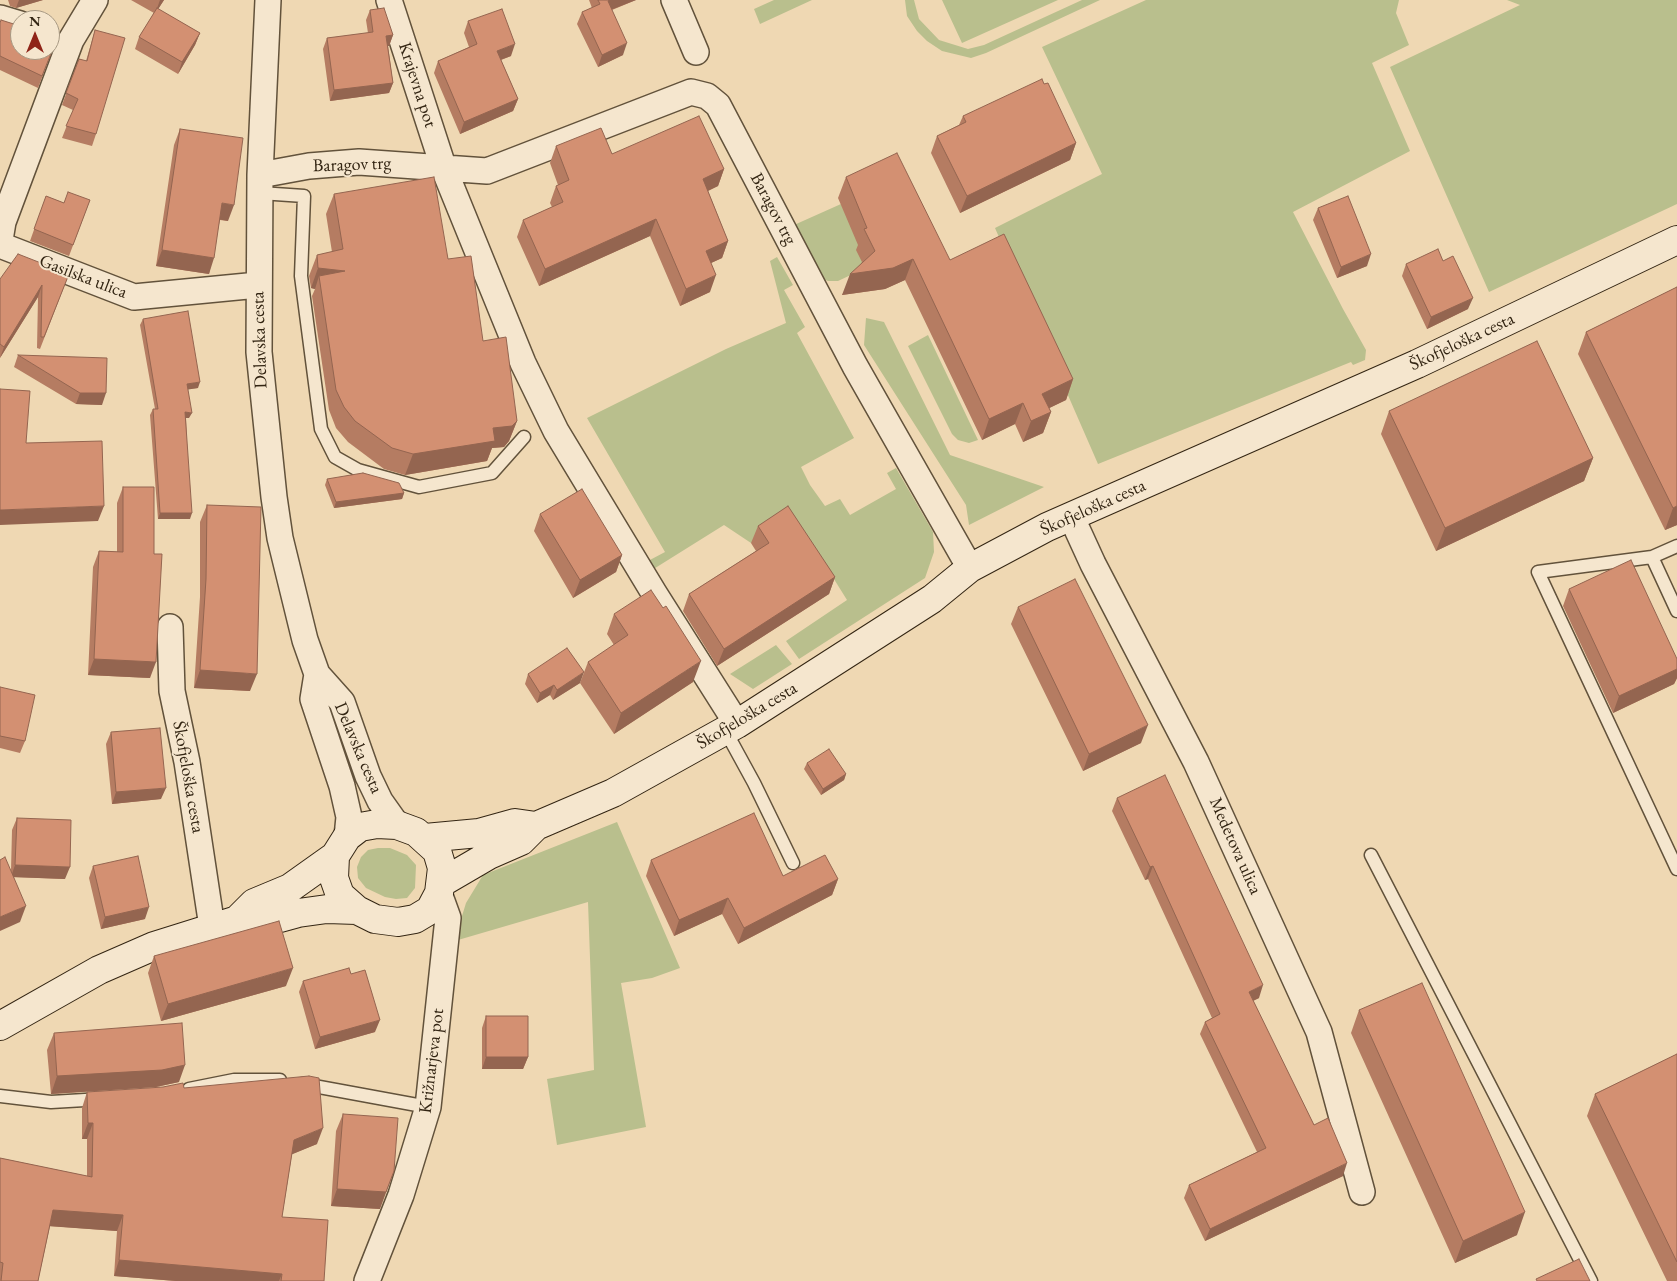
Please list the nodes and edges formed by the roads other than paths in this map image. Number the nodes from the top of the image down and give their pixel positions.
1 (95, 0) edge
2 (268, 0) edge
3 (389, 0) edge
4 (674, 0) edge
5 (61, 37) edge
6 (696, 52) dead end
7 (444, 169) junction
8 (260, 184) junction
9 (1, 229) edge
10 (1677, 240) edge
11 (258, 285) junction
12 (524, 437) dead end
13 (1071, 516) junction
14 (1677, 546) edge
15 (1652, 557) junction
16 (970, 568) junction
17 (1677, 611) edge
18 (170, 627) dead end
19 (317, 674) junction
20 (731, 727) junction
21 (396, 825) junction
22 (536, 826) junction
23 (425, 838) junction
24 (341, 846) junction
25 (1372, 855) dead end
26 (793, 863) dead end
27 (1677, 869) edge
28 (440, 888) junction
29 (357, 910) junction
30 (237, 920) junction
31 (212, 927) junction
32 (0, 1026) edge
33 (176, 1091) edge
34 (0, 1096) edge
35 (118, 1098) edge
36 (428, 1107) junction
37 (1362, 1192) dead end
38 (367, 1281) edge
39 (1591, 1281) edge

1 - 5 street, Gasilska ulica
2 - 8 street, Delavska cesta
3 - 7 street, Krajevna pot
4 - 6 street
5 - 9 street, Gasilska ulica
7 - 8 street, Baragov trg
7 - 16 street, Baragov trg
7 - 20 street
8 - 11 street, Delavska cesta
8 - 12 lane
9 - 11 street, Gasilska ulica
10 - 13 street, Škofjeloška cesta
11 - 19 street, Delavska cesta
13 - 16 street, Škofjeloška cesta
13 - 37 street, Medetova ulica
14 - 15 lane
15 - 17 lane
15 - 27 lane
16 - 20 street, Škofjeloška cesta
18 - 31 street, Škofjeloška cesta
19 - 21 street, Delavska cesta
19 - 24 street, Delavska cesta
20 - 22 street, Škofjeloška cesta
20 - 26 lane
21 - 23 street
21 - 24 street
22 - 23 street, Škofjeloška cesta
22 - 28 street, Škofjeloška cesta
23 - 28 street
24 - 29 street
24 - 30 street
25 - 39 lane
28 - 29 street
28 - 36 street, Križnarjeva pot
29 - 30 street
30 - 31 street
31 - 32 street
33 - 36 lane
34 - 35 lane
36 - 38 street, Križnarjeva pot

